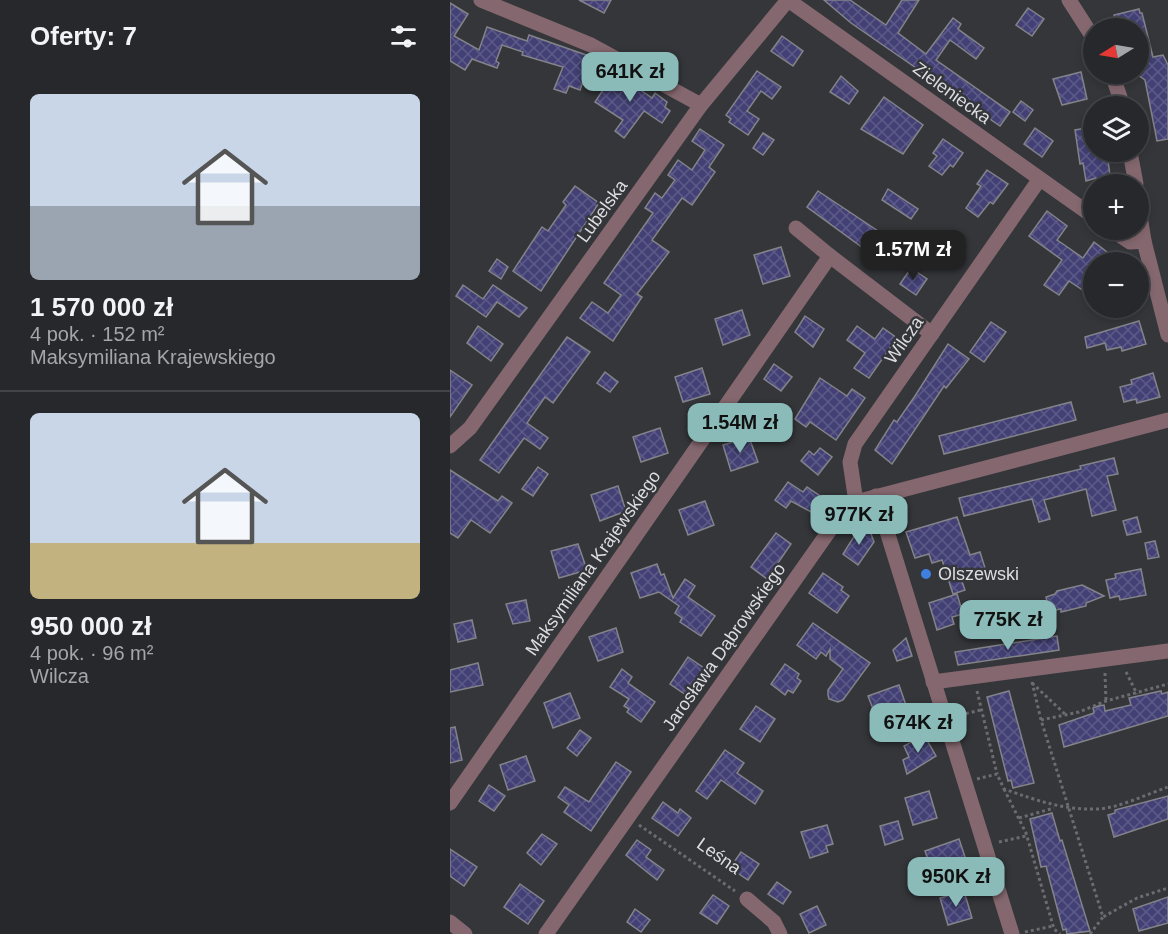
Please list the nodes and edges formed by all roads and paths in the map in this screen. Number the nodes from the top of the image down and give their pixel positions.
1 (481, 0) edge
2 (788, 0) edge
3 (1069, 0) edge
4 (1083, 22) edge
5 (701, 105) junction
6 (1039, 180) junction
7 (1083, 210) edge
8 (796, 228) dead end
9 (1127, 240) edge
10 (1144, 241) joint
11 (830, 256) junction
12 (932, 334) junction
13 (1168, 335) edge
14 (1168, 420) edge
15 (450, 446) edge
16 (876, 496) junction
17 (856, 502) junction
18 (1168, 651) edge
19 (1111, 657) junction
20 (1031, 676) junction
21 (973, 677) junction
22 (933, 682) junction
23 (1168, 684) edge
24 (1137, 694) junction
25 (1106, 701) junction
26 (981, 710) junction
27 (1066, 715) junction
28 (944, 718) junction
29 (1041, 720) junction
30 (997, 774) junction
31 (964, 783) junction
32 (1168, 787) edge
33 (1004, 789) junction
34 (450, 803) edge
35 (1068, 805) junction
36 (1056, 807) junction
37 (627, 818) junction
38 (1019, 818) junction
39 (1026, 836) junction
40 (984, 846) junction
41 (1168, 888) edge
42 (747, 899) joint
43 (1102, 917) junction
44 (450, 922) edge
45 (1053, 927) junction
46 (465, 934) edge
47 (546, 934) edge
48 (780, 934) edge
49 (1012, 934) edge
50 (1018, 934) edge
51 (1051, 934) edge
52 (1060, 934) edge
53 (1090, 934) edge

1 - 5 street
2 - 5 street, Lubelska
2 - 6 street, Zieleniecka
3 - 4 street
5 - 15 street, Lubelska
6 - 7 street, Zieleniecka
6 - 12 street, Wilcza
8 - 11 street
9 - 10 street
10 - 13 street
11 - 12 street
11 - 34 street, Maksymiliana Krajewskiego
12 - 17 street, Wilcza
14 - 16 street, Jarosława Dąbrowskiego
16 - 17 street, Jarosława Dąbrowskiego
16 - 22 street
17 - 37 street, Jarosława Dąbrowskiego
18 - 19 street
19 - 20 street
19 - 24 path
19 - 25 path
20 - 21 street
20 - 27 path
20 - 29 path
21 - 22 street
21 - 26 path
22 - 28 street
23 - 24 path
24 - 25 path
25 - 27 path
26 - 28 path
26 - 30 path
27 - 29 path
28 - 31 street
29 - 35 path
30 - 31 path
30 - 33 path
31 - 40 street
32 - 35 path
33 - 36 path
33 - 38 path
35 - 36 path
35 - 43 path
36 - 38 path
37 - 42 path, Leśna
37 - 47 street, Jarosława Dąbrowskiego
38 - 39 path
39 - 40 path
39 - 45 path
40 - 49 street
41 - 43 path
42 - 48 street, Leśna
43 - 53 path
44 - 46 street
45 - 50 path
45 - 51 path
45 - 52 path

